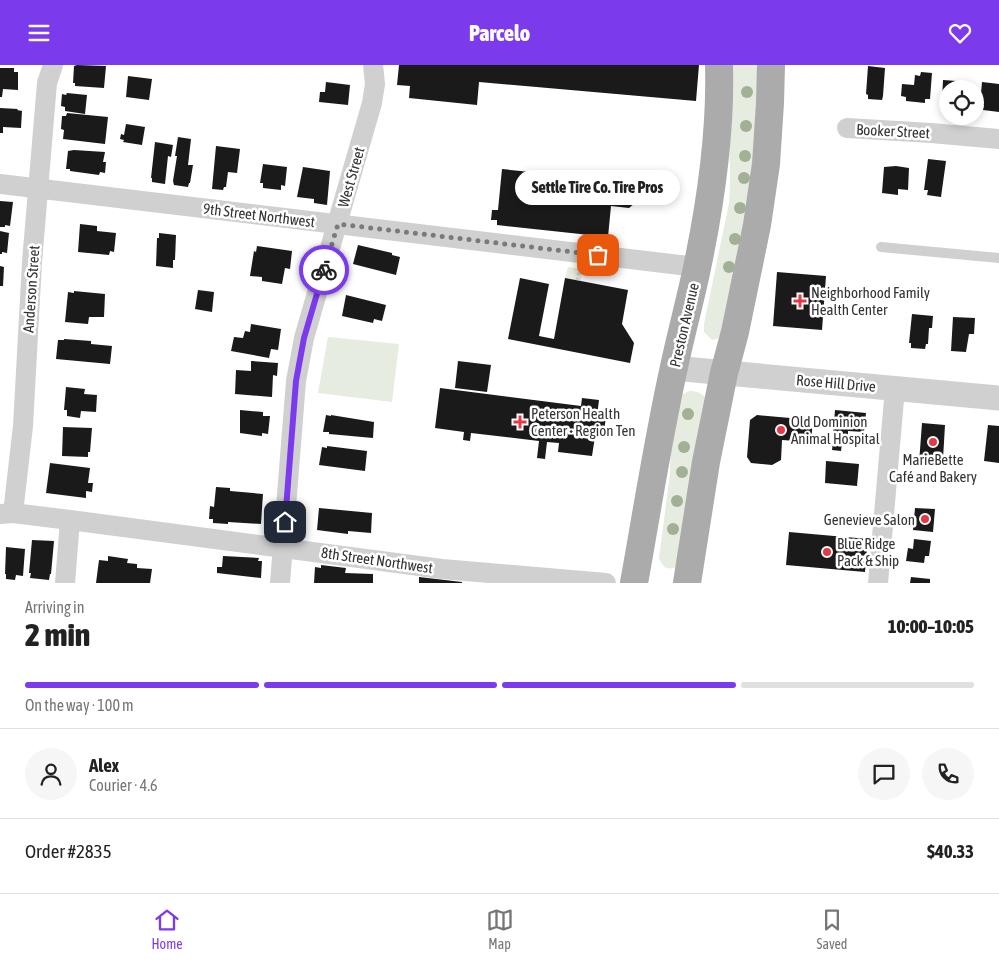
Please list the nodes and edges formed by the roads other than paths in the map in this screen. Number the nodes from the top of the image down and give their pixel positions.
1 (52, 65) edge
2 (373, 65) edge
3 (719, 65) edge
4 (770, 65) edge
5 (846, 128) dead end
6 (999, 139) edge
7 (0, 184) edge
8 (38, 188) junction
9 (338, 224) junction
10 (881, 247) dead end
11 (999, 258) edge
12 (697, 267) junction
13 (673, 368) junction
14 (724, 373) junction
15 (895, 388) junction
16 (999, 397) edge
17 (6, 513) edge
18 (70, 520) junction
19 (283, 547) junction
20 (65, 583) edge
21 (280, 583) edge
22 (606, 583) edge
23 (634, 583) edge
24 (687, 583) edge
25 (878, 583) edge

1 - 8 street, Anderson Street
2 - 9 street, West Street
3 - 12 main road, Preston Avenue
4 - 14 main road
5 - 6 street, Booker Street
7 - 8 street, 9th Street Northwest
8 - 9 street, 9th Street Northwest
8 - 17 street, Anderson Street
9 - 12 street, 9th Street Northwest
9 - 19 street, West Street
10 - 11 lane
12 - 13 main road, Preston Avenue
13 - 14 street, Rose Hill Drive
13 - 23 main road, Preston Avenue
14 - 15 street, Rose Hill Drive
14 - 24 main road
15 - 16 street, Rose Hill Drive
15 - 25 street
17 - 18 street, 8th Street Northwest
18 - 19 street, 8th Street Northwest
18 - 20 street
19 - 21 street, West Street
19 - 22 street, 8th Street Northwest

